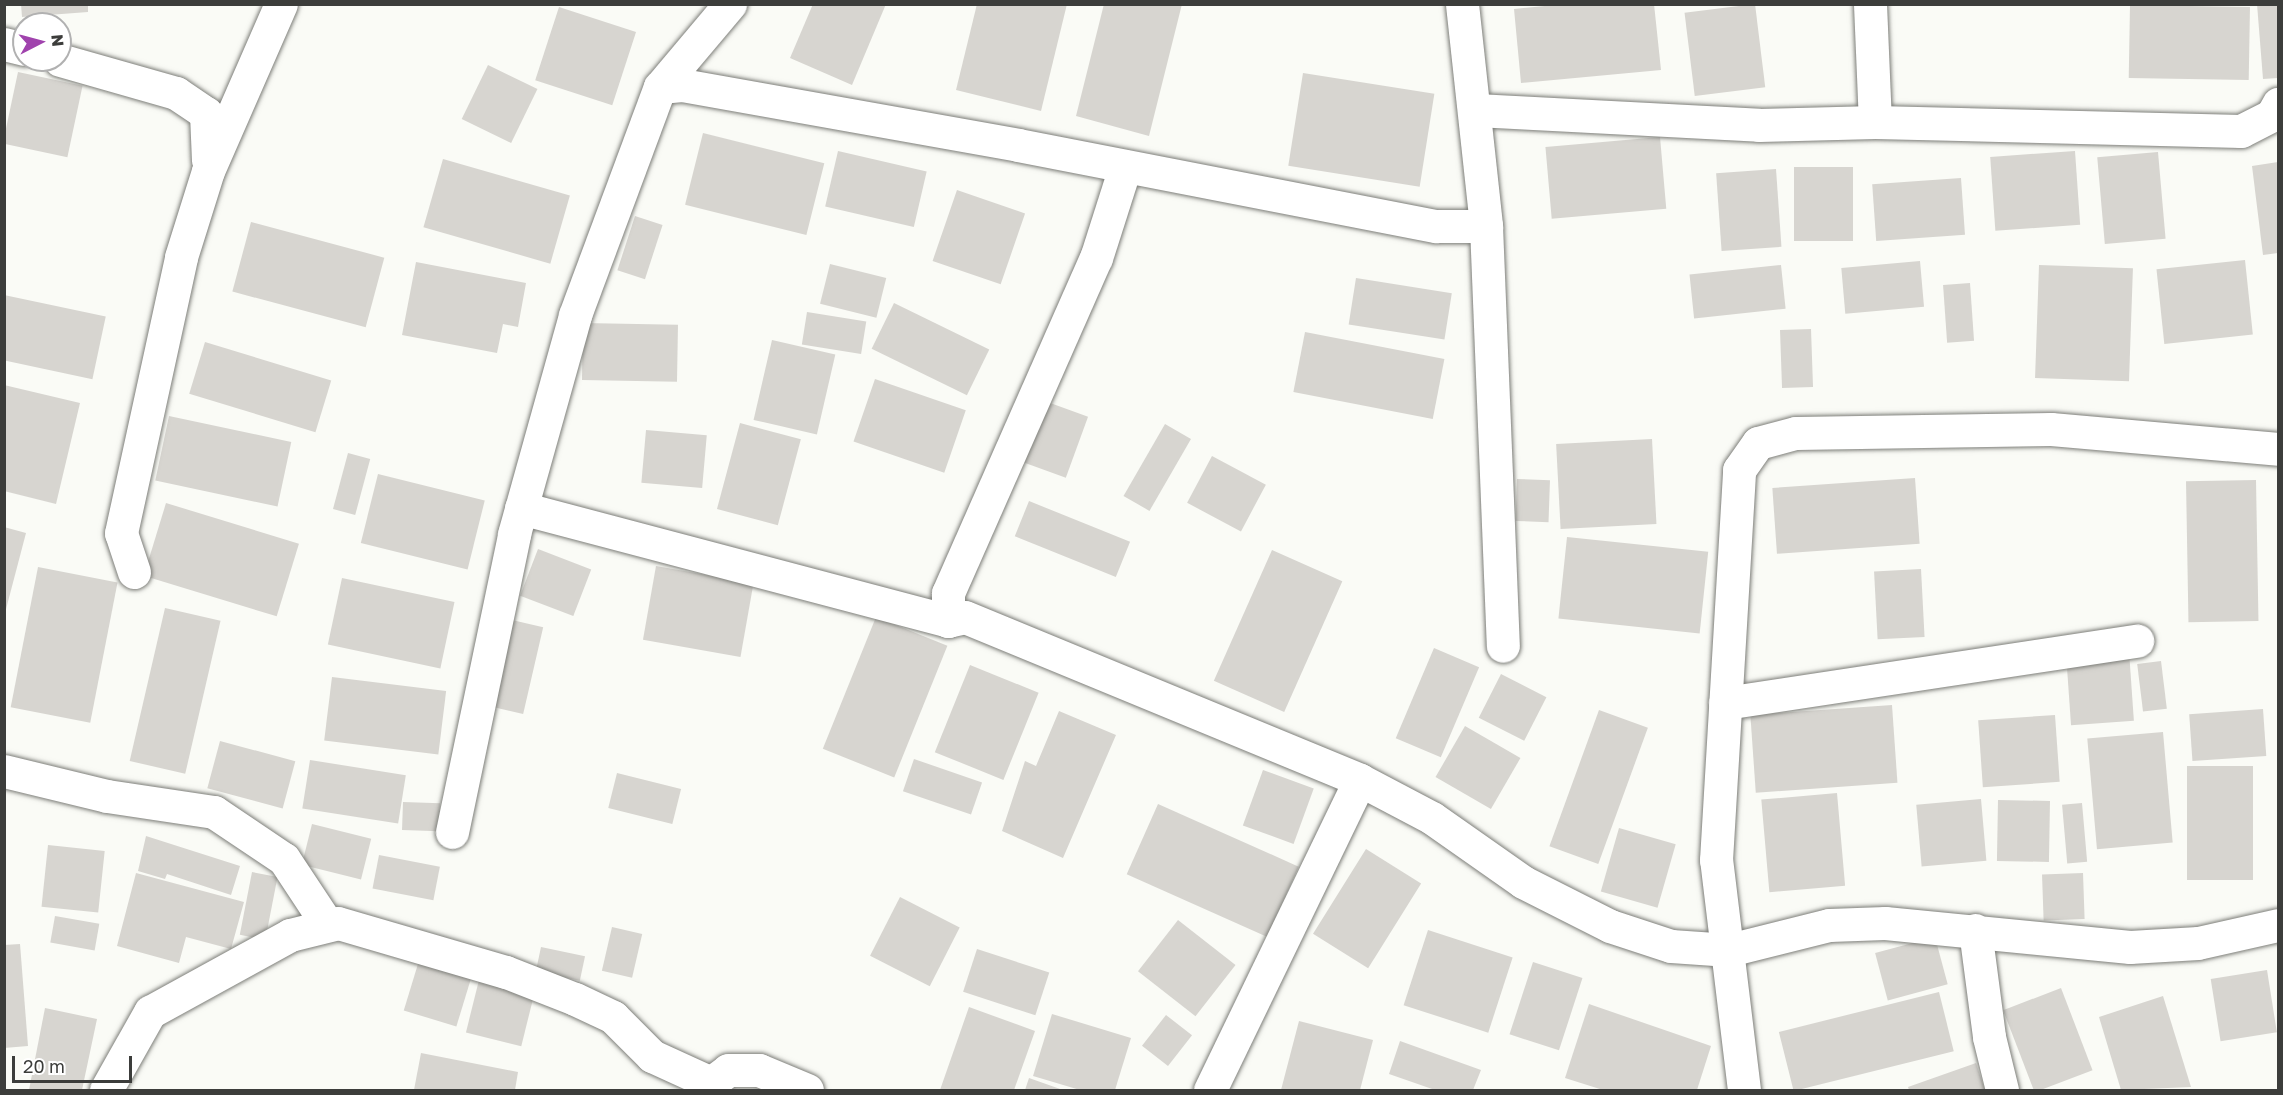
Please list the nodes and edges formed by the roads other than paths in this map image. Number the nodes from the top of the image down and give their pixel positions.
1 (281, 4) edge
2 (730, 4) edge
3 (1462, 4) edge
4 (1870, 4) edge
5 (72, 63) edge
6 (660, 87) junction
7 (2278, 104) edge
8 (1476, 110) junction
9 (1875, 123) junction
10 (1125, 167) junction
11 (208, 171) junction
12 (1486, 226) junction
13 (2278, 449) edge
14 (521, 508) junction
15 (135, 572) dead end
16 (948, 621) junction
17 (2137, 641) dead end
18 (1503, 646) dead end
19 (1725, 703) junction
20 (4, 771) edge
21 (1360, 780) junction
22 (452, 832) dead end
23 (327, 924) junction
24 (2278, 926) edge
25 (1975, 930) junction
26 (1729, 950) junction
27 (683, 1081) edge
28 (106, 1090) edge
29 (807, 1090) edge
30 (1210, 1090) edge
31 (1744, 1090) edge
32 (2002, 1090) edge

1 - 11 street
2 - 6 street
3 - 8 street
4 - 9 street
5 - 11 street
6 - 10 street
6 - 14 street
7 - 9 street
8 - 9 street
8 - 12 street
10 - 12 street
10 - 16 street
11 - 15 street
12 - 18 street
13 - 19 street
14 - 16 street
14 - 22 street
16 - 21 street
17 - 19 street
19 - 26 street
20 - 23 street
21 - 26 street
21 - 30 street
23 - 27 street
23 - 28 street
24 - 25 street
25 - 26 street
25 - 32 street
26 - 31 street
27 - 29 street

